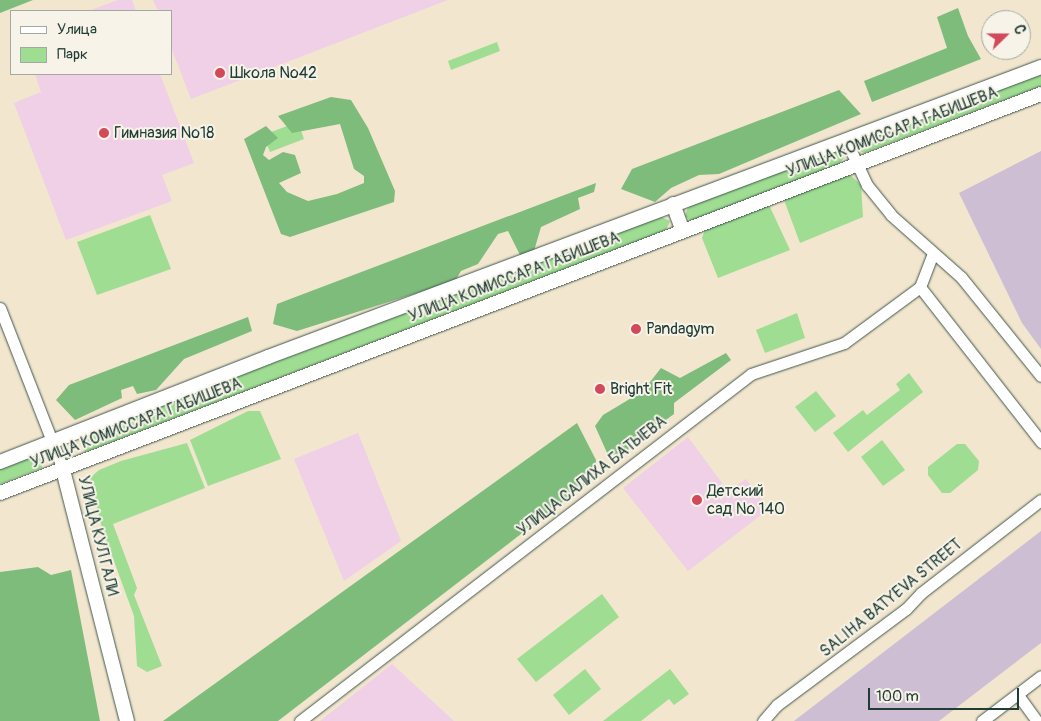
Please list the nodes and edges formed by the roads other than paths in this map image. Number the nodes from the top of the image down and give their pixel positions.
1 (1041, 67) edge
2 (1041, 94) edge
3 (846, 140) junction
4 (856, 166) junction
5 (673, 204) junction
6 (683, 231) junction
7 (933, 252) junction
8 (920, 287) junction
9 (0, 308) edge
10 (1041, 376) edge
11 (52, 442) junction
12 (1041, 442) edge
13 (0, 462) edge
14 (63, 470) junction
15 (0, 493) edge
16 (1041, 500) edge
17 (1041, 676) edge
18 (1018, 695) junction
19 (127, 721) edge
20 (300, 721) edge
21 (763, 721) edge
22 (982, 721) edge
23 (1037, 721) edge

1 - 3 street, УЛИЦА КОМИССАРА ГАБИШЕВА
2 - 4 street, УЛИЦА КОМИССАРА ГАБИШЕВА
3 - 4 street
3 - 5 street, УЛИЦА КОМИССАРА ГАБИШЕВА
4 - 6 street, УЛИЦА КОМИССАРА ГАБИШЕВА
4 - 7 street
5 - 6 street
5 - 11 street, УЛИЦА КОМИССАРА ГАБИШЕВА
6 - 14 street, УЛИЦА КОМИССАРА ГАБИШЕВА
7 - 8 street
7 - 10 street
8 - 12 street
8 - 20 street, УЛИЦА САЛИХА БАТЫЕВА
9 - 11 street, УЛИЦА КУЛ ГАЛИ
11 - 13 street, УЛИЦА КОМИССАРА ГАБИШЕВА
11 - 14 street, УЛИЦА КУЛ ГАЛИ
14 - 15 street, УЛИЦА КОМИССАРА ГАБИШЕВА
14 - 19 street, УЛИЦА КУЛ ГАЛИ
16 - 21 street, SALIHA BATYEVA STREET
17 - 18 street
18 - 22 street
18 - 23 street

